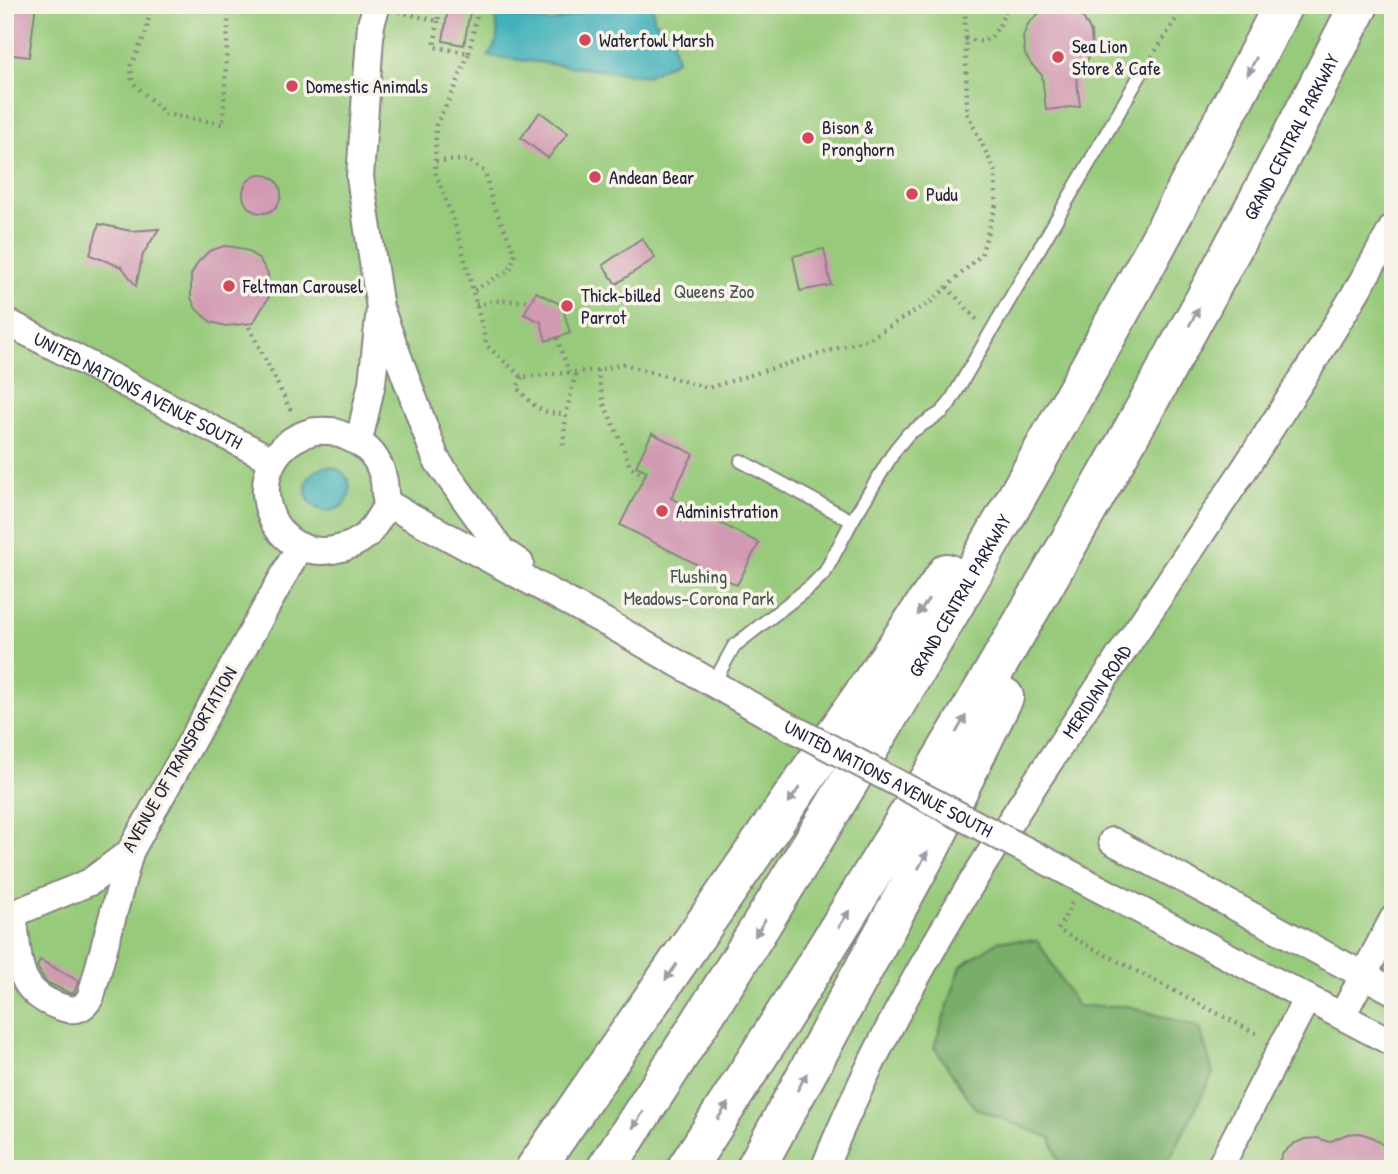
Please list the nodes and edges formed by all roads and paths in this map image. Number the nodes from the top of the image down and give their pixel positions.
1 (151, 5) edge
2 (229, 5) edge
3 (377, 5) edge
4 (440, 5) edge
5 (479, 5) edge
6 (965, 5) edge
7 (1008, 5) edge
8 (1182, 5) edge
9 (1283, 5) edge
10 (1359, 5) edge
11 (438, 21) junction
12 (965, 39) junction
13 (469, 53) junction
14 (1142, 72) joint
15 (436, 161) junction
16 (1393, 228) edge
17 (947, 287) junction
18 (473, 291) junction
19 (531, 301) dead end
20 (476, 305) junction
21 (380, 308) junction
22 (5, 321) edge
23 (249, 327) dead end
24 (988, 333) junction
25 (557, 338) dead end
26 (1100, 349) junction
27 (597, 370) junction
28 (576, 372) junction
29 (569, 373) junction
30 (522, 377) junction
31 (1161, 377) junction
32 (566, 414) junction
33 (303, 436) junction
34 (359, 441) junction
35 (563, 445) dead end
36 (272, 460) junction
37 (741, 461) dead end
38 (650, 478) dead end
39 (388, 504) junction
40 (852, 521) junction
41 (300, 546) junction
42 (609, 624) junction
43 (713, 684) junction
44 (1112, 841) dead end
45 (130, 852) junction
46 (9, 914) edge
47 (1393, 919) edge
48 (1058, 930) dead end
49 (1363, 975) junction
50 (1393, 991) edge
51 (1307, 998) junction
52 (1342, 1016) junction
53 (1393, 1043) edge
54 (1282, 1046) junction
55 (758, 1160) edge
56 (535, 1169) edge
57 (606, 1169) edge
58 (686, 1169) edge
59 (824, 1169) edge
60 (1219, 1169) edge

1 - 2 path
3 - 11 path
3 - 21 street
4 - 11 path
5 - 13 path
6 - 12 path
7 - 12 path
8 - 14 path
9 -> 26 highway, GRAND CENTRAL PARKWAY
31 -> 10 highway, GRAND CENTRAL PARKWAY
11 - 13 path
12 - 17 path
13 - 15 path
14 - 24 lane
15 - 18 path
15 - 18 path
16 - 59 street, MERIDIAN ROAD
17 - 24 path
17 - 27 path
18 - 20 path
19 - 20 path
20 - 30 path
21 - 34 street
21 - 42 street
22 - 36 street, UNITED NATIONS AVENUE SOUTH
23 - 33 path
24 - 40 lane
25 - 29 path
26 -> 56 highway
26 -> 57 highway, GRAND CENTRAL PARKWAY
27 - 28 path
27 - 38 path
28 - 29 path
28 - 32 path
29 - 30 path
30 - 32 path
55 -> 31 highway
58 -> 31 highway, GRAND CENTRAL PARKWAY
32 - 35 path
33 - 34 street
33 - 36 street
34 - 39 street
36 - 41 street
37 - 40 lane
39 - 41 street
39 - 42 street, UNITED NATIONS AVENUE SOUTH
40 - 43 lane
41 - 45 street, AVENUE OF TRANSPORTATION
42 - 43 street, UNITED NATIONS AVENUE SOUTH
43 - 51 street, UNITED NATIONS AVENUE SOUTH, bridge
44 - 49 street
45 - 46 street, AVENUE OF TRANSPORTATION
45 - 46 street
47 - 49 street
48 - 54 path
49 - 50 street
49 - 52 street
51 - 52 street, UNITED NATIONS AVENUE SOUTH
51 - 54 street
52 - 53 street, UNITED NATIONS AVENUE SOUTH
54 - 60 street

